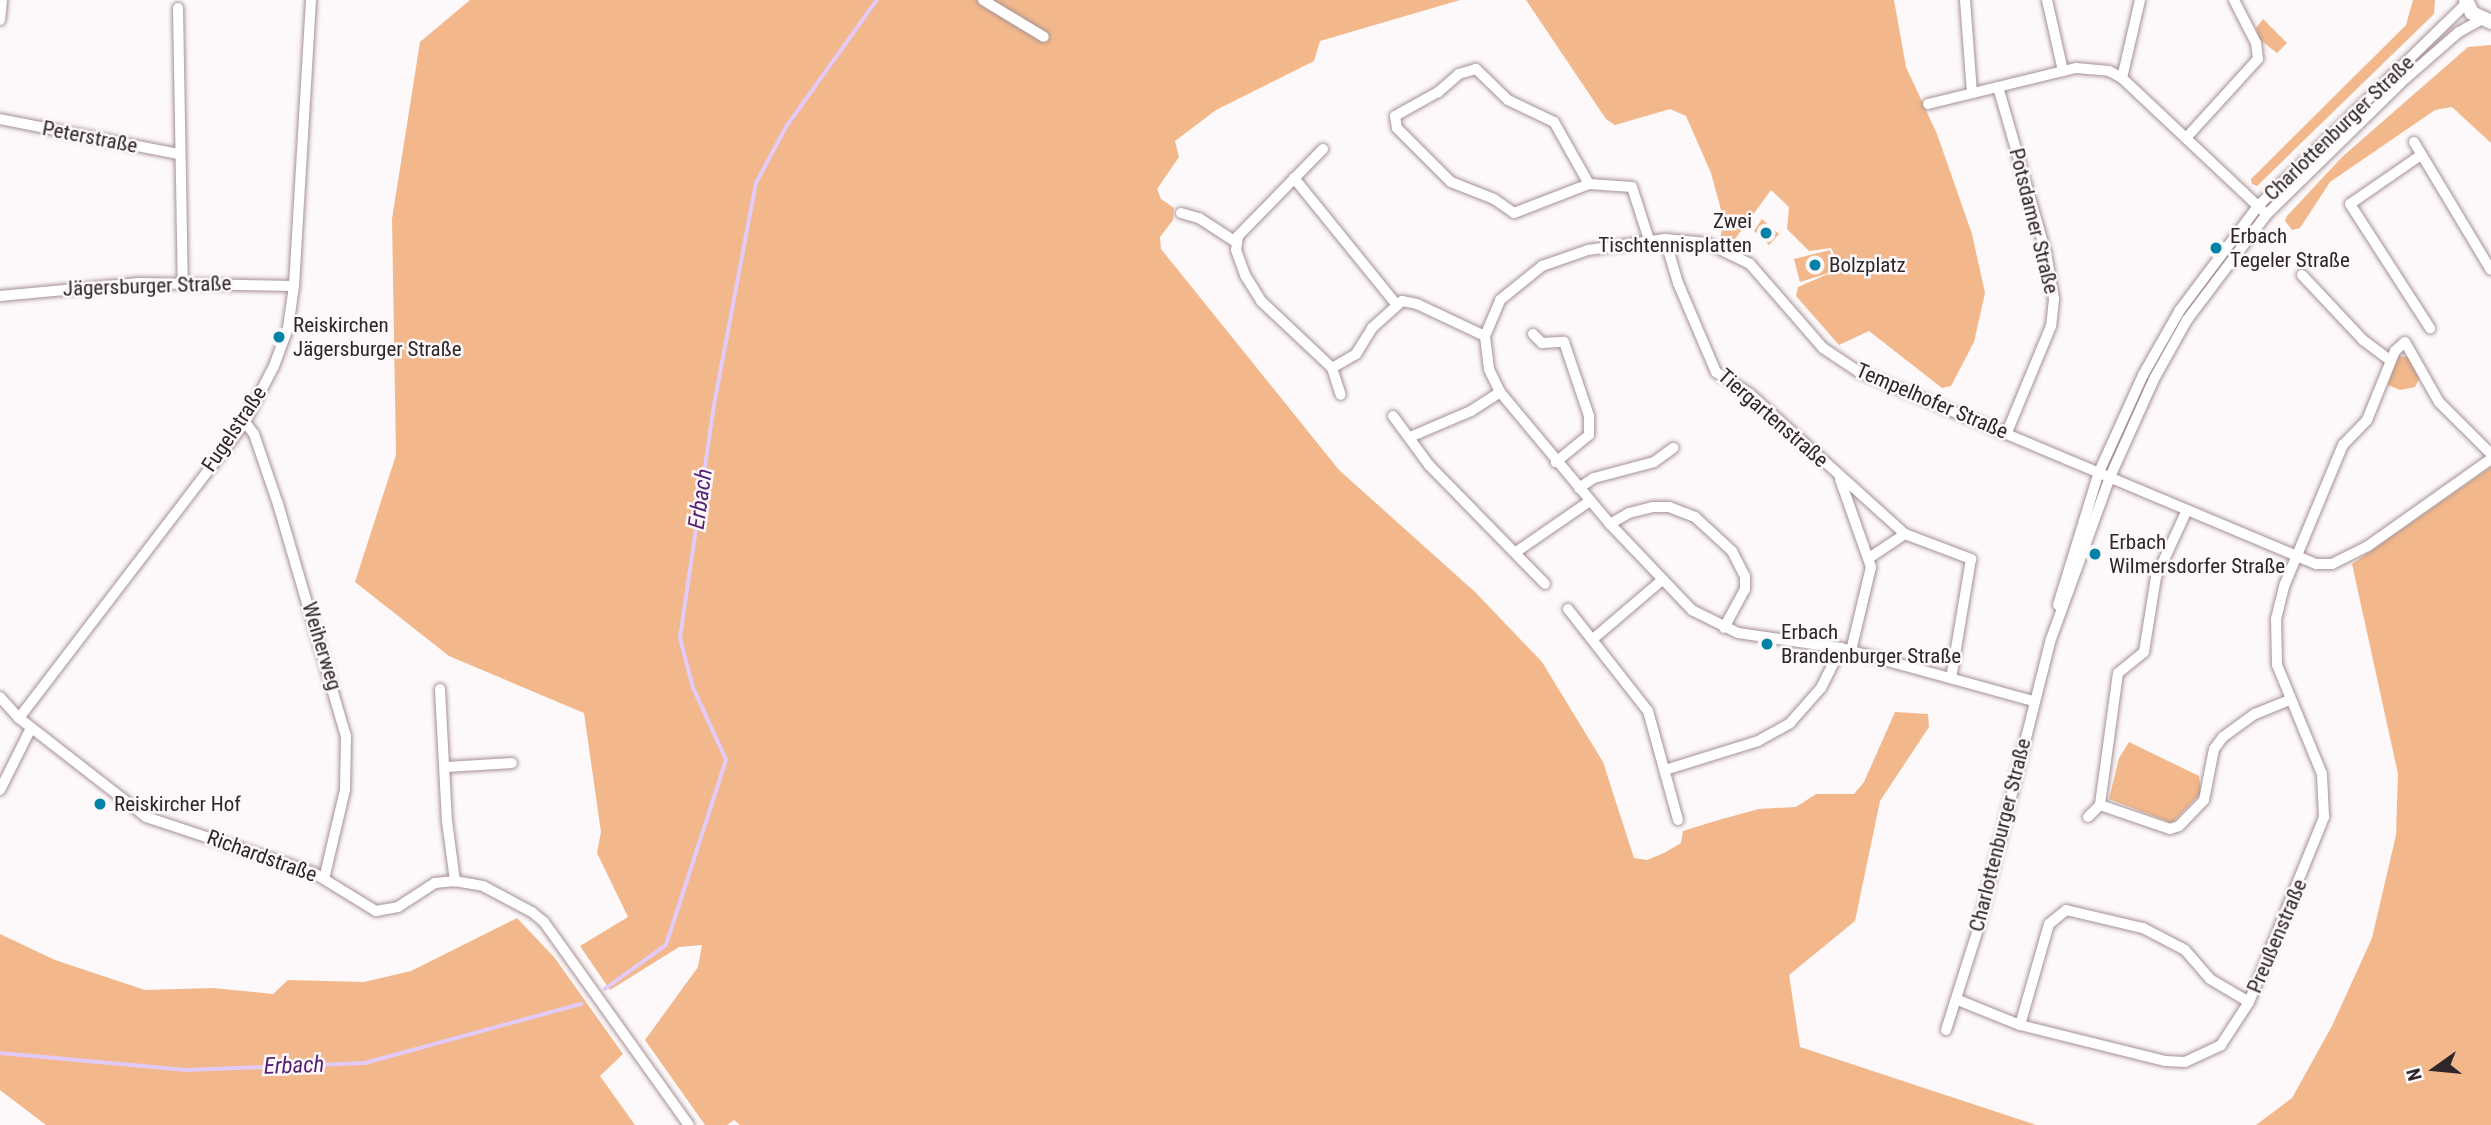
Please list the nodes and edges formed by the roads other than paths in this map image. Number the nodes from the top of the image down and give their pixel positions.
1 (2, 0) edge
2 (312, 0) edge
3 (983, 0) edge
4 (1965, 0) edge
5 (2047, 0) edge
6 (2140, 0) edge
7 (2234, 0) edge
8 (2466, 2) edge
9 (178, 8) dead end
10 (0, 20) edge
11 (2486, 21) edge
12 (1044, 37) dead end
13 (2063, 71) junction
14 (2122, 78) junction
15 (1998, 87) junction
16 (1972, 93) junction
17 (1928, 104) dead end
18 (0, 119) edge
19 (2186, 138) junction
20 (2414, 142) dead end
21 (1323, 149) dead end
22 (180, 154) junction
23 (2421, 155) junction
24 (1294, 177) junction
25 (1589, 184) junction
26 (2262, 210) junction
27 (1181, 213) dead end
28 (1665, 239) junction
29 (1649, 240) junction
30 (1236, 242) junction
31 (2491, 270) edge
32 (2302, 275) dead end
33 (183, 282) junction
34 (294, 286) junction
35 (0, 296) edge
36 (1396, 304) junction
37 (2430, 328) dead end
38 (1533, 334) dead end
39 (1485, 336) junction
40 (2391, 361) junction
41 (1332, 368) junction
42 (1500, 392) junction
43 (1341, 395) dead end
44 (1393, 416) dead end
45 (245, 422) junction
46 (2007, 432) junction
47 (1410, 437) junction
48 (1673, 448) dead end
49 (2491, 456) edge
50 (1556, 462) junction
51 (2099, 472) junction
52 (1839, 477) junction
53 (2110, 477) junction
54 (1578, 488) junction
55 (1590, 501) junction
56 (2187, 510) junction
57 (1610, 524) junction
58 (1905, 534) junction
59 (1516, 552) junction
60 (2295, 557) junction
61 (1869, 558) junction
62 (1661, 581) junction
63 (1545, 584) dead end
64 (1568, 609) dead end
65 (1724, 628) junction
66 (1594, 639) junction
67 (2051, 639) junction
68 (1846, 649) junction
69 (1951, 678) junction
70 (439, 689) dead end
71 (0, 697) edge
72 (2289, 700) junction
73 (2033, 701) junction
74 (19, 718) junction
75 (32, 727) junction
76 (512, 763) dead end
77 (447, 767) junction
78 (1665, 770) junction
79 (0, 790) edge
80 (2100, 805) junction
81 (2088, 817) dead end
82 (1678, 820) dead end
83 (324, 878) junction
84 (455, 881) junction
85 (1958, 1000) junction
86 (2249, 1002) junction
87 (2020, 1025) junction
88 (1946, 1030) dead end
89 (689, 1125) edge

1 - 10 street
2 - 34 street, Fugelstraße
3 - 12 street
4 - 16 street
5 - 13 street
6 - 14 street
7 - 19 street
8 - 11 street
8 - 26 street, Charlottenburger Straße
9 - 22 street
11 - 26 street, Charlottenburger Straße
13 - 14 street
13 - 15 street
14 - 19 street
15 - 16 street
15 - 46 street, Potsdamer Straße
16 - 17 street
18 - 22 street, Peterstraße
19 - 26 street
20 - 23 street
21 - 24 street
22 - 33 street
23 - 31 street
23 - 37 street
24 - 30 street
24 - 36 street
25 - 25 street
25 - 29 street
26 - 51 street, Charlottenburger Straße
26 - 53 street, Charlottenburger Straße
27 - 30 street
28 - 29 street, Tempelhofer Straße
28 - 46 street, Tempelhofer Straße
28 - 52 street, Tiergartenstraße
29 - 39 street, Tempelhofer Straße
30 - 41 street
32 - 40 street
33 - 34 street, Jägersburger Straße
33 - 35 street, Jägersburger Straße
34 - 45 street, Fugelstraße
36 - 39 street
36 - 41 street
38 - 50 street
39 - 42 street
40 - 49 street, Preußenstraße
40 - 60 street, Preußenstraße
41 - 43 street
42 - 47 street
42 - 50 street
44 - 47 street
45 - 74 street, Fugelstraße
45 - 83 street, Weiherweg
46 - 51 street, Tempelhofer Straße
47 - 59 street
48 - 54 street
49 - 60 street, Tempelhofer Straße
50 - 54 street
51 - 53 street, Tempelhofer Straße
51 - 67 street, Charlottenburger Straße
52 - 58 street, Tiergartenstraße
52 - 61 street, Tiergartenstraße
53 - 56 street, Tempelhofer Straße
53 - 67 street, Charlottenburger Straße
54 - 55 street
55 - 57 street
55 - 59 street
56 - 60 street, Tempelhofer Straße
56 - 80 street
57 - 62 street
57 - 65 street
58 - 61 street
58 - 69 street, Tiergartenstraße
59 - 63 street
60 - 72 street, Preußenstraße
61 - 68 street
62 - 65 street
62 - 66 street
64 - 66 street
65 - 68 street
66 - 78 street
67 - 73 street, Charlottenburger Straße
68 - 69 street
68 - 78 street
69 - 73 street
70 - 77 street
71 - 74 street, Richardstraße
72 - 80 street
72 - 86 street, Preußenstraße
73 - 85 street, Charlottenburger Straße
74 - 75 street, Richardstraße
75 - 79 street
75 - 83 street, Richardstraße
76 - 77 street
77 - 84 street
78 - 82 street
80 - 81 street
83 - 84 street, Richardstraße
84 - 89 street
85 - 87 street, Preußenstraße
85 - 88 street, Charlottenburger Straße
86 - 87 street, Preußenstraße
86 - 87 street

